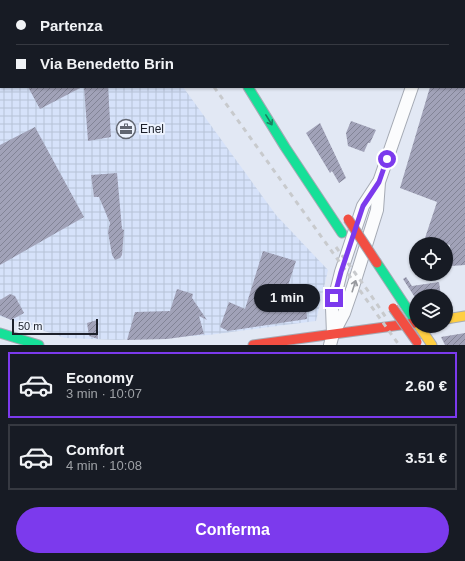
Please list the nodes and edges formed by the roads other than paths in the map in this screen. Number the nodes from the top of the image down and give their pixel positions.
1 (249, 88) edge
2 (412, 88) edge
3 (379, 182) junction
4 (346, 216) dead end
5 (367, 270) dead end
6 (391, 305) dead end
7 (409, 312) edge
8 (465, 316) edge
9 (453, 318) edge
10 (409, 324) edge
11 (0, 333) edge
12 (424, 333) edge
13 (332, 340) edge
14 (430, 342) edge
15 (418, 343) edge
16 (39, 345) edge
17 (253, 345) edge

1 -> 5 main road
2 - 3 street
13 -> 3 street
3 - 13 street
4 - 7 main road, bridge
6 - 15 main road, bridge
8 - 9 main road
10 - 13 main road
11 - 16 main road
12 - 14 main road
13 - 17 main road

